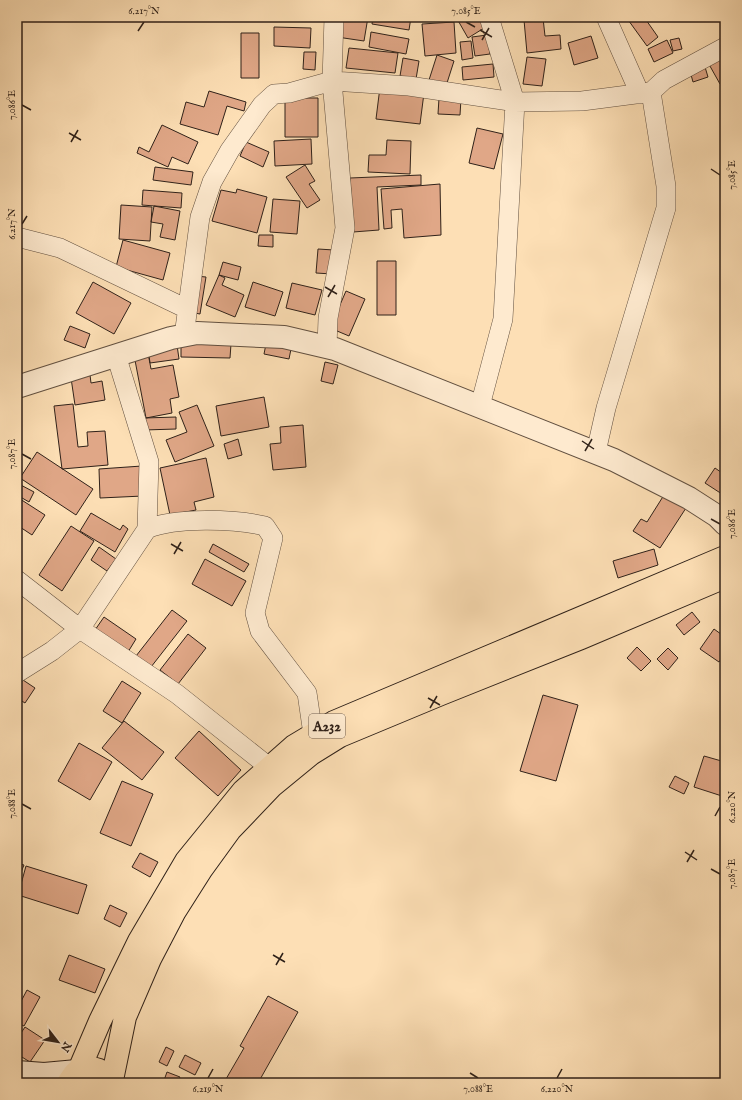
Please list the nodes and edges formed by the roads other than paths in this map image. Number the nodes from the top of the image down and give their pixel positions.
1 (334, 17) edge
2 (489, 17) edge
3 (606, 17) edge
4 (725, 47) edge
5 (332, 81) junction
6 (646, 93) junction
7 (515, 102) junction
8 (17, 236) edge
9 (187, 309) junction
10 (184, 336) junction
11 (327, 347) junction
12 (116, 356) junction
13 (17, 387) edge
14 (480, 406) junction
15 (596, 452) junction
16 (725, 524) edge
17 (147, 529) junction
18 (725, 557) edge
19 (725, 577) edge
20 (17, 580) edge
21 (80, 628) junction
22 (17, 673) edge
23 (313, 734) junction
24 (269, 767) junction
25 (17, 1072) edge
26 (75, 1075) edge
27 (17, 1080) edge
28 (112, 1082) edge
29 (21, 1083) edge

1 - 5 street
2 - 7 street
3 - 6 street
4 - 6 street
5 - 7 street
5 - 9 street
5 - 11 street
6 - 7 street
6 - 15 street
7 - 14 street
8 - 9 street
9 - 10 street
10 - 11 street
10 - 12 street
11 - 14 street
12 - 13 street
12 - 17 street
14 - 15 street
15 - 16 street
17 - 21 street
17 - 23 street
18 - 23 main road, A232
19 - 28 main road, A232
20 - 21 street
21 - 22 street
21 - 24 street
23 - 24 main road, A232
24 - 26 main road, A232
25 - 26 street
26 - 28 main road, A232
27 - 29 street

